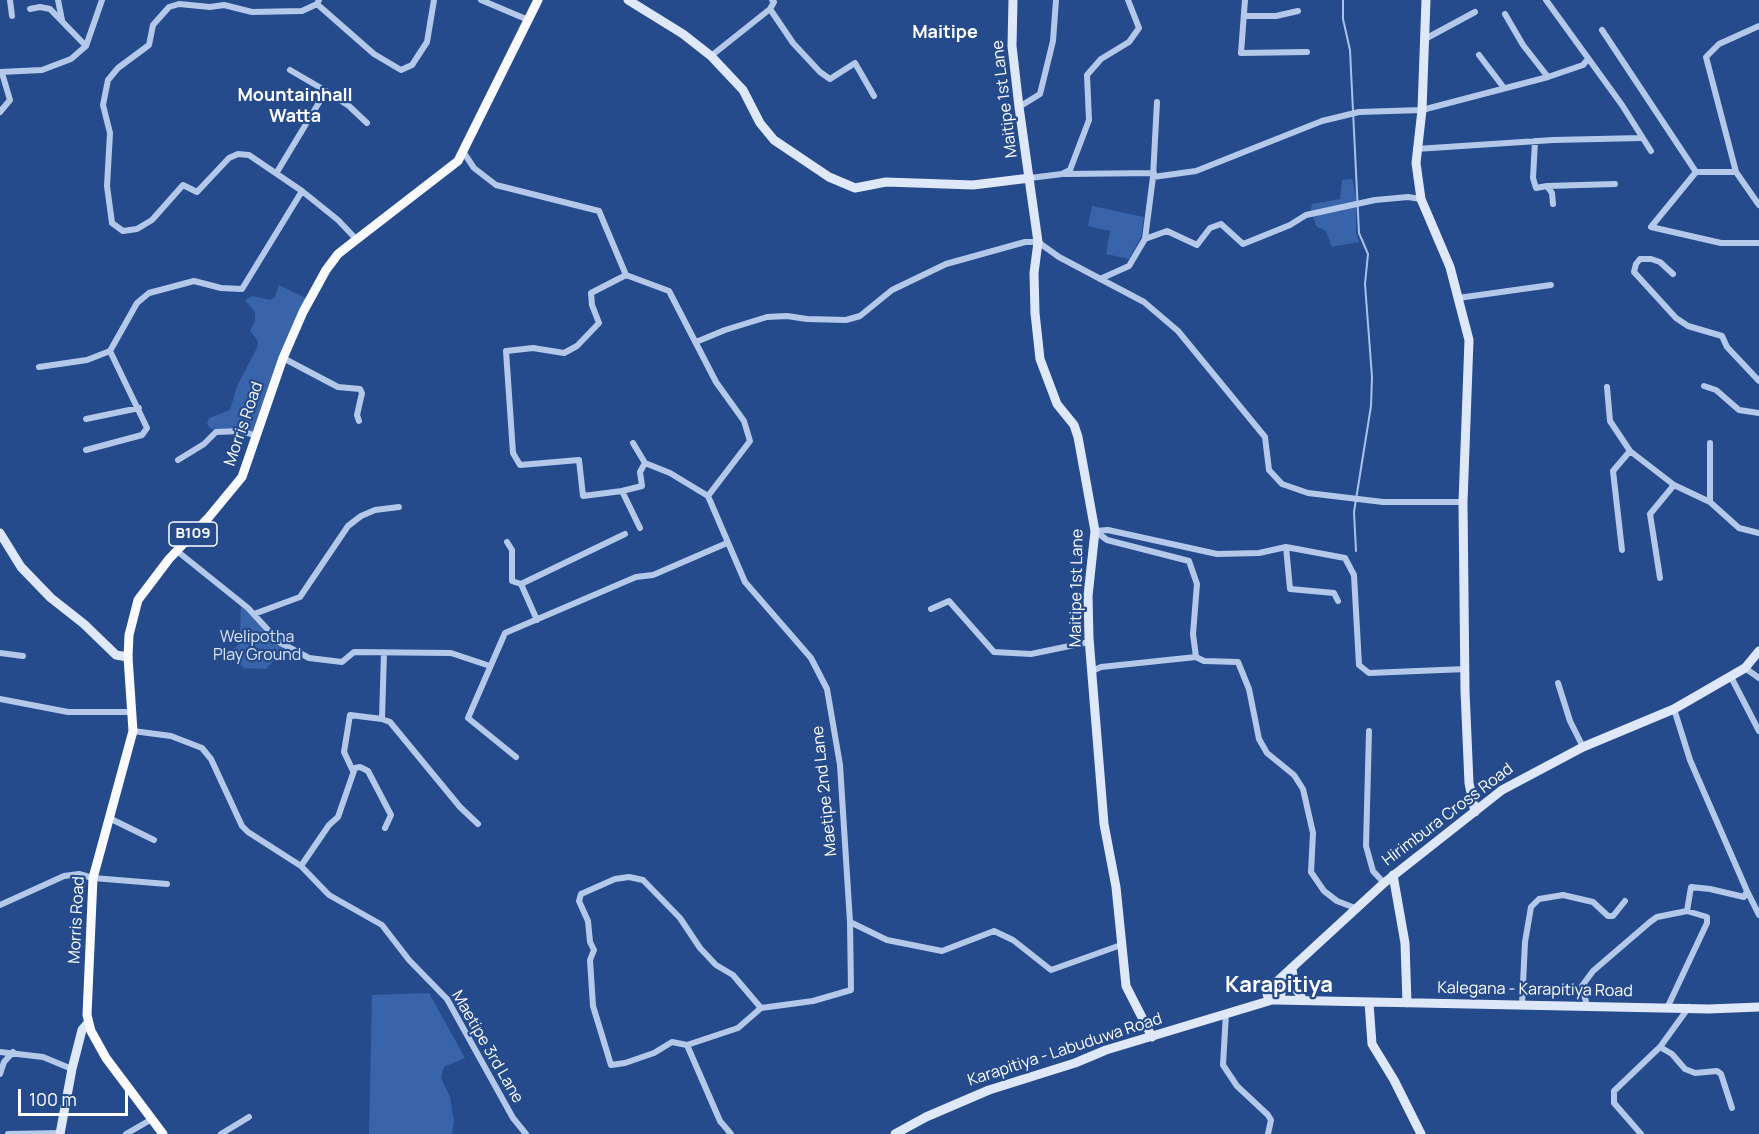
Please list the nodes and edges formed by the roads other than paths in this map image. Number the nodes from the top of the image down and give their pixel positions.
1 (10, 0) edge
2 (58, 0) edge
3 (102, 0) edge
4 (434, 0) edge
5 (481, 0) edge
6 (538, 0) edge
7 (628, 0) edge
8 (772, 0) edge
9 (1013, 0) edge
10 (1056, 0) edge
11 (1128, 0) edge
12 (1245, 0) edge
13 (1426, 0) edge
14 (1546, 0) edge
15 (318, 2) edge
16 (30, 9) dead end
17 (770, 9) junction
18 (1298, 11) dead end
19 (1475, 12) dead end
20 (1505, 14) dead end
21 (12, 16) dead end
22 (1245, 16) junction
23 (526, 19) junction
24 (62, 20) junction
25 (1759, 26) edge
26 (1602, 30) dead end
27 (1425, 39) junction
28 (86, 46) junction
29 (1307, 51) dead end
30 (1479, 55) dead end
31 (711, 56) junction
32 (1588, 59) junction
33 (290, 70) dead end
34 (1, 73) edge
35 (1548, 77) junction
36 (1504, 88) junction
37 (326, 92) junction
38 (874, 96) dead end
39 (1157, 102) dead end
40 (1018, 107) junction
41 (1422, 110) junction
42 (0, 112) edge
43 (367, 123) dead end
44 (1641, 138) junction
45 (1534, 141) junction
46 (1416, 149) junction
47 (1651, 151) dead end
48 (464, 153) junction
49 (277, 172) junction
50 (1696, 172) junction
51 (1736, 172) junction
52 (1062, 174) junction
53 (1153, 175) junction
54 (1030, 178) junction
55 (1615, 184) dead end
56 (1547, 186) junction
57 (302, 191) junction
58 (1421, 199) junction
59 (1553, 204) dead end
60 (1759, 205) edge
61 (1145, 239) junction
62 (357, 240) junction
63 (1038, 242) junction
64 (1759, 243) edge
65 (1673, 273) dead end
66 (626, 275) junction
67 (1100, 279) junction
68 (1551, 285) dead end
69 (1458, 297) junction
70 (696, 342) junction
71 (110, 351) junction
72 (284, 358) junction
73 (39, 368) dead end
74 (1759, 381) edge
75 (1704, 386) dead end
76 (1607, 387) dead end
77 (139, 408) junction
78 (1759, 413) edge
79 (86, 419) dead end
80 (358, 421) dead end
81 (257, 436) junction
82 (633, 443) dead end
83 (1710, 443) dead end
84 (86, 450) dead end
85 (1630, 451) junction
86 (177, 460) dead end
87 (645, 463) junction
88 (1674, 485) junction
89 (622, 491) junction
90 (708, 496) junction
91 (1463, 502) junction
92 (1710, 502) junction
93 (399, 507) dead end
94 (640, 528) dead end
95 (1095, 531) junction
96 (0, 533) edge
97 (1759, 533) edge
98 (625, 534) dead end
99 (727, 541) junction
100 (507, 542) dead end
101 (1287, 547) junction
102 (1622, 550) dead end
103 (177, 551) junction
104 (675, 562) dead end
105 (1660, 578) dead end
106 (521, 584) junction
107 (1338, 601) dead end
108 (931, 609) dead end
109 (254, 614) junction
110 (537, 620) junction
111 (1089, 642) junction
112 (1759, 651) edge
113 (0, 653) edge
114 (384, 653) junction
115 (24, 656) dead end
116 (128, 657) junction
117 (1197, 657) junction
118 (490, 666) junction
119 (1744, 668) junction
120 (1466, 669) junction
121 (1092, 670) junction
122 (1731, 677) junction
123 (1759, 678) edge
124 (1558, 683) dead end
125 (0, 699) edge
126 (1674, 709) junction
127 (132, 712) junction
128 (382, 719) junction
129 (1369, 730) dead end
130 (133, 731) junction
131 (1759, 731) edge
132 (1583, 747) junction
133 (516, 757) dead end
134 (353, 771) junction
135 (1475, 812) junction
136 (109, 818) junction
137 (478, 824) dead end
138 (385, 828) dead end
139 (154, 840) dead end
140 (301, 866) junction
141 (1393, 875) junction
142 (93, 878) junction
143 (1384, 883) junction
144 (167, 884) dead end
145 (1746, 891) junction
146 (1625, 901) dead end
147 (0, 905) edge
148 (1355, 908) junction
149 (1687, 911) junction
150 (1759, 915) edge
151 (850, 922) junction
152 (1121, 945) junction
153 (1293, 966) junction
154 (1269, 988) junction
155 (1281, 991) junction
156 (1306, 997) junction
157 (1274, 1000) junction
158 (1369, 1003) junction
159 (1407, 1003) junction
160 (1249, 1005) junction
161 (1522, 1005) junction
162 (1587, 1006) junction
163 (1668, 1006) junction
164 (1689, 1006) junction
165 (1759, 1007) edge
166 (761, 1008) junction
167 (1227, 1013) junction
168 (87, 1023) junction
169 (1152, 1037) junction
170 (687, 1045) junction
171 (1660, 1047) junction
172 (0, 1052) edge
173 (13, 1052) junction
174 (72, 1069) junction
175 (0, 1074) edge
176 (1732, 1108) dead end
177 (249, 1117) dead end
178 (152, 1119) junction
179 (906, 1131) edge
180 (60, 1133) edge
181 (8, 1134) edge
182 (126, 1134) edge
183 (163, 1134) edge
184 (221, 1134) edge
185 (526, 1134) edge
186 (731, 1134) edge
187 (895, 1134) edge
188 (1268, 1134) edge
189 (1421, 1134) edge
190 (1641, 1134) edge

1 - 21 street
2 - 24 street
3 - 28 street
4 - 15 street
5 - 23 street
6 - 23 main road, Morris Road / B109
7 - 31 street
8 - 17 street
9 - 40 street, Maitipe 1st Lane
10 - 40 street
11 - 52 street
12 - 22 street
13 - 27 street
14 - 32 street
15 - 49 street
16 - 24 street
17 - 31 street
17 - 38 street
18 - 22 street
19 - 27 street
20 - 35 street
22 - 29 street
23 - 48 main road, Morris Road / B109
24 - 28 street
25 - 51 street
26 - 50 street
27 - 41 street
28 - 34 street
30 - 36 street
31 - 54 street
32 - 35 street
32 - 44 street
33 - 37 street
34 - 42 street
35 - 36 street
36 - 41 street
37 - 43 street
37 - 49 street
39 - 53 street
40 - 54 street, Maitipe 1st Lane
41 - 46 street
41 - 53 street
44 - 45 street
44 - 47 street
45 - 46 street
45 - 56 street
46 - 58 street
48 - 62 main road, Morris Road / B109
48 - 66 street
49 - 57 street
50 - 51 street
50 - 64 street
51 - 60 street
52 - 53 street
52 - 54 street
53 - 61 street
54 - 63 street, Maitipe 1st Lane
55 - 56 street
56 - 59 street
57 - 62 street
57 - 71 street
58 - 61 street
58 - 69 street
61 - 67 street
62 - 72 main road, Morris Road / B109
63 - 67 street
63 - 70 street
63 - 95 street, Maitipe 1st Lane
65 - 74 street
66 - 70 street
66 - 89 street
67 - 91 street
68 - 69 street
69 - 91 street
70 - 90 street
71 - 73 street
71 - 77 street
72 - 80 street
72 - 81 main road, Morris Road / B109
75 - 78 street
76 - 85 street
77 - 79 street
77 - 84 street
81 - 86 street
81 - 103 main road, Morris Road / B109
82 - 87 street
83 - 92 street
85 - 88 street
85 - 102 street
87 - 89 street
87 - 90 street
88 - 92 street
88 - 105 street
89 - 94 street
90 - 99 street, Maetipe 2nd Lane
91 - 120 street
92 - 97 street
93 - 109 street
95 - 101 street
95 - 111 street, Maitipe 1st Lane
95 - 117 street
96 - 116 street
98 - 106 street
99 - 104 street
99 - 110 street
99 - 151 street, Maetipe 2nd Lane
100 - 106 street
101 - 107 street
101 - 120 street
103 - 109 street
103 - 116 main road, Morris Road / B109
106 - 110 street
108 - 111 street
109 - 114 street
110 - 118 street
111 - 121 street, Maitipe 1st Lane
112 - 119 street, Hirimbura Cross Road
113 - 115 street
114 - 118 street
114 - 128 street
116 - 127 main road, Morris Road / B109
117 - 121 street
117 - 148 street
118 - 133 street
119 - 122 street, Hirimbura Cross Road
119 - 123 street
120 - 135 street
121 - 152 street, Maitipe 1st Lane
122 - 126 street, Hirimbura Cross Road
122 - 131 street
124 - 132 street
125 - 127 street
126 - 132 street, Hirimbura Cross Road
126 - 145 street
127 - 130 main road, Morris Road / B109
128 - 134 street
128 - 137 street
129 - 143 street
130 - 136 main road, Morris Road / B109
130 - 140 street, Maetipe 3rd Lane
132 - 135 street, Hirimbura Cross Road
134 - 138 street
134 - 140 street
135 - 141 street, Hirimbura Cross Road
136 - 139 street
136 - 142 main road, Morris Road / B109
140 - 185 street, Maetipe 3rd Lane
141 - 143 street, Hirimbura Cross Road
141 - 159 street
142 - 144 street
142 - 147 street
142 - 168 main road, Morris Road / B109
143 - 148 street, Hirimbura Cross Road
145 - 149 street
145 - 150 street
146 - 161 street
148 - 153 street, Hirimbura Cross Road
149 - 162 street
149 - 163 street
151 - 152 street
151 - 166 street, Maetipe 2nd Lane
152 - 169 street, Maitipe 1st Lane
153 - 154 street, Hirimbura Cross Road
153 - 155 street
153 - 156 street
154 - 155 street
154 - 157 street
154 - 160 street, Karapitiya - Labuduwa Road
155 - 156 street, Kalegana - Karapitiya Road
155 - 157 street
156 - 157 street, Kalegana - Karapitiya Road
156 - 158 street, Kalegana - Karapitiya Road
157 - 160 street, Karapitiya - Labuduwa Road
158 - 159 street, Kalegana - Karapitiya Road
158 - 189 street
159 - 161 street, Kalegana - Karapitiya Road
160 - 167 street, Karapitiya - Labuduwa Road
161 - 162 street, Kalegana - Karapitiya Road
162 - 163 street, Kalegana - Karapitiya Road
163 - 164 street, Kalegana - Karapitiya Road
164 - 165 street, Kalegana - Karapitiya Road
164 - 171 street
166 - 170 street
166 - 170 street
167 - 169 street, Karapitiya - Labuduwa Road
167 - 188 street
168 - 174 street
168 - 178 main road
169 - 179 street, Karapitiya - Labuduwa Road
170 - 186 street
171 - 176 street
171 - 190 street
172 - 173 street
173 - 174 street
173 - 175 street
174 - 180 street
177 - 184 street
178 - 182 street
178 - 183 main road
179 - 187 street, Karapitiya - Labuduwa Road
180 - 181 street

